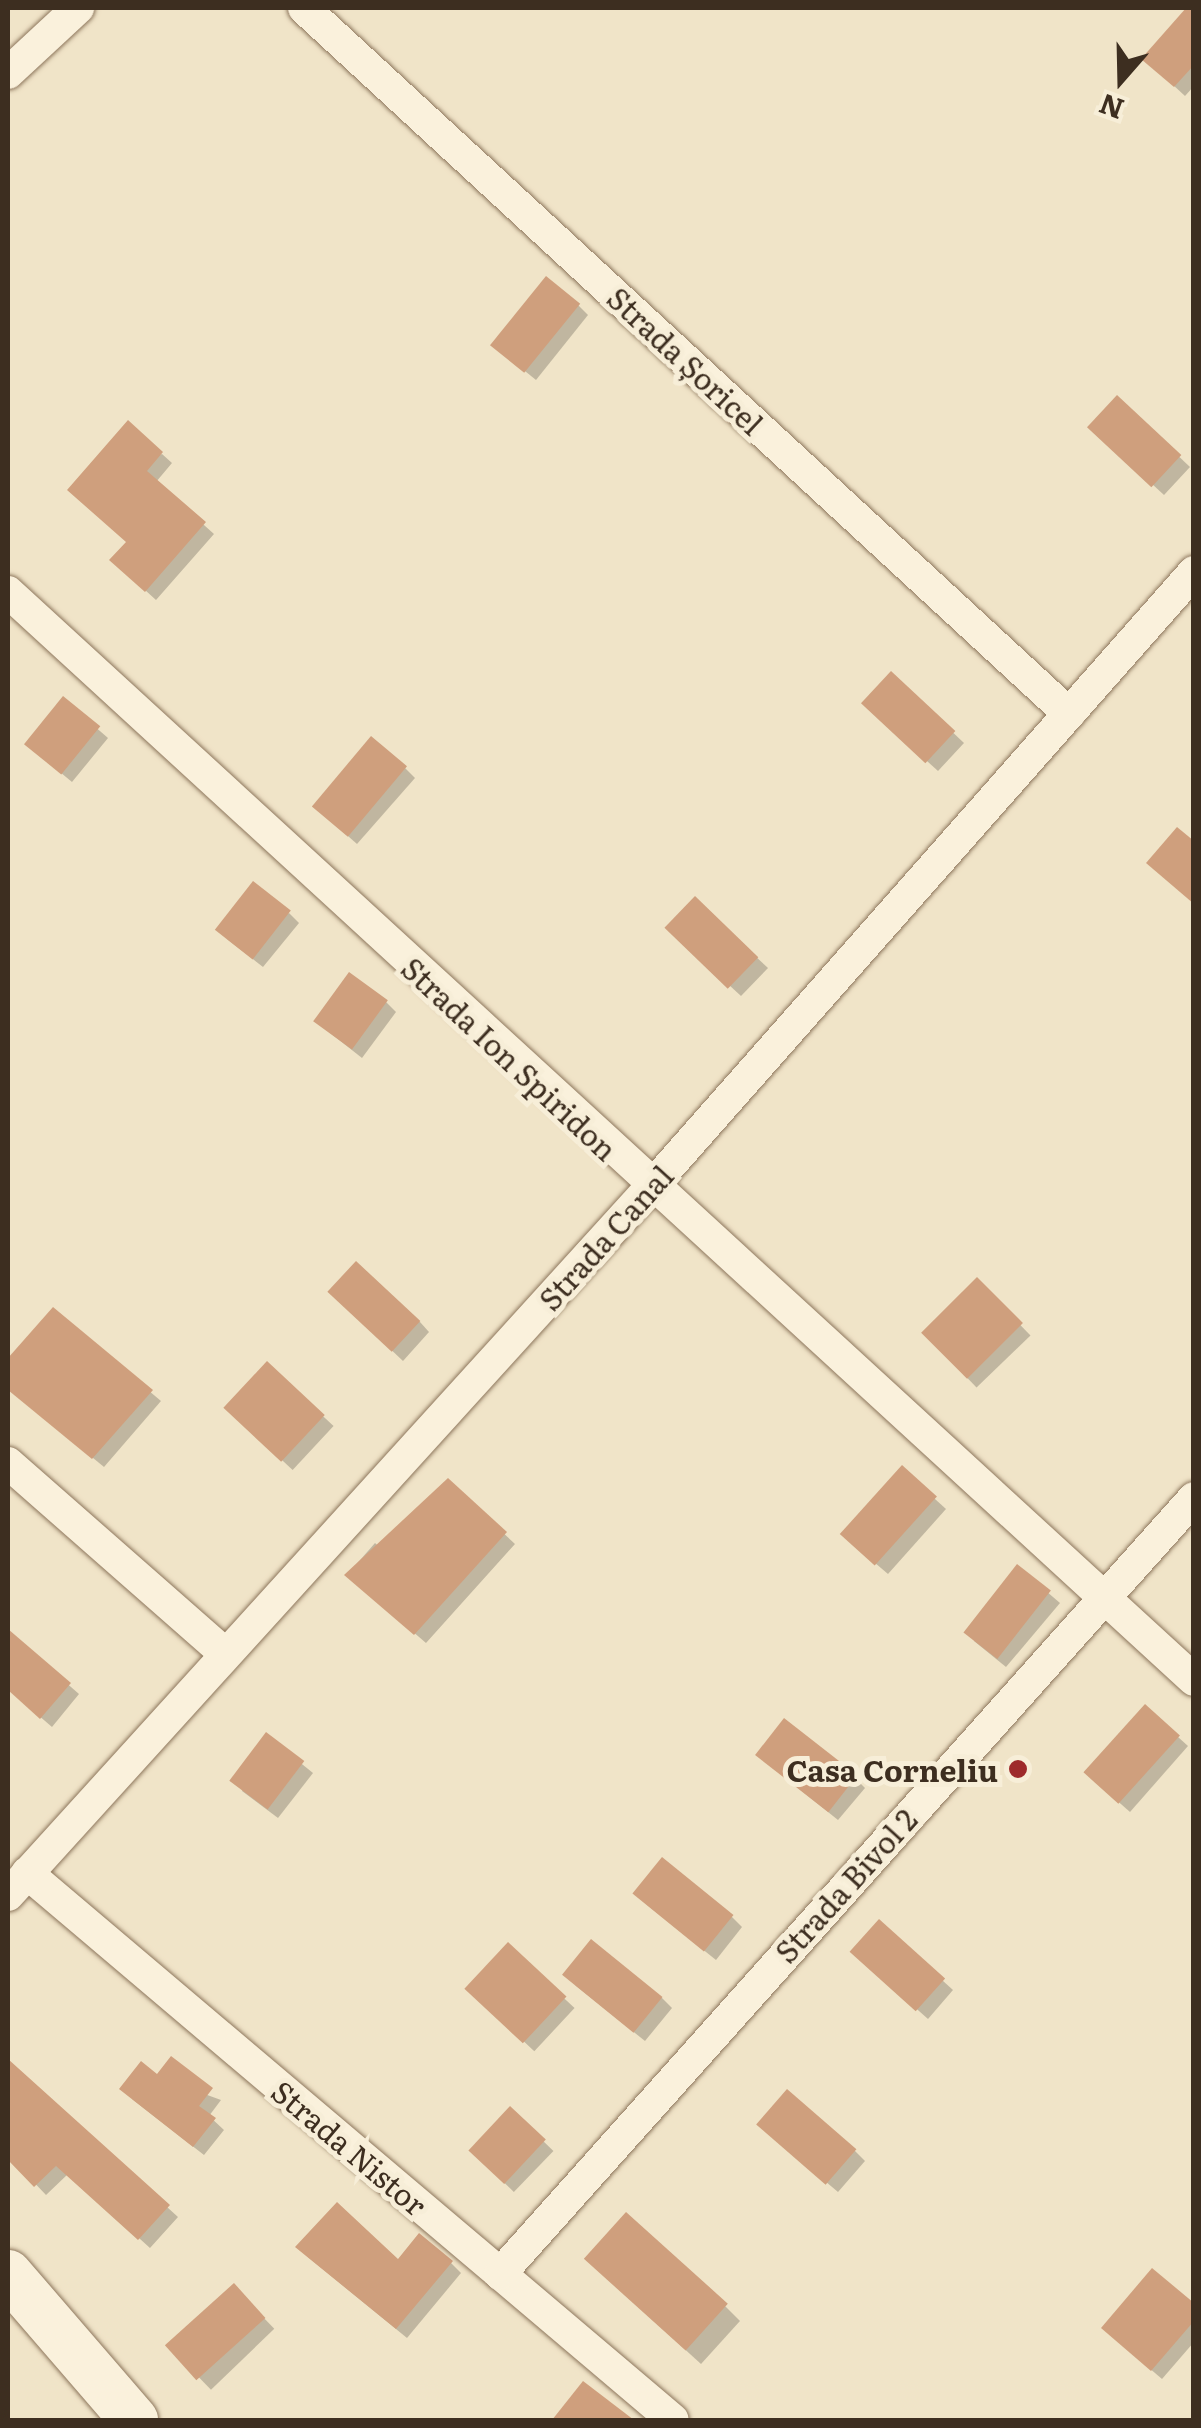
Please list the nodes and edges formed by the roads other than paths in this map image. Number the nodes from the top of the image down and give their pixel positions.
1 (78, 8) edge
2 (304, 8) edge
3 (8, 73) edge
4 (1194, 572) edge
5 (8, 592) edge
6 (1068, 714) junction
7 (650, 1188) junction
8 (8, 1463) edge
9 (1194, 1498) edge
10 (1100, 1596) junction
11 (223, 1652) junction
12 (1194, 1680) edge
13 (17, 1884) edge
14 (8, 2274) edge
15 (500, 2274) junction
16 (134, 2420) edge
17 (673, 2420) edge

1 - 3 street
2 - 6 street, Strada Șoricel
4 - 6 street, Strada Canal
5 - 7 street, Strada Ion Spiridon
6 - 7 street, Strada Canal
7 - 10 street, Strada Ion Spiridon
7 - 11 street, Strada Canal
8 - 11 street
9 - 10 street, Strada Bivol 2
10 - 12 street, Strada Ion Spiridon
10 - 15 street, Strada Bivol 2
11 - 13 street, Strada Canal
13 - 15 street, Strada Nistor
14 - 16 main road
15 - 17 street, Strada Nistor

